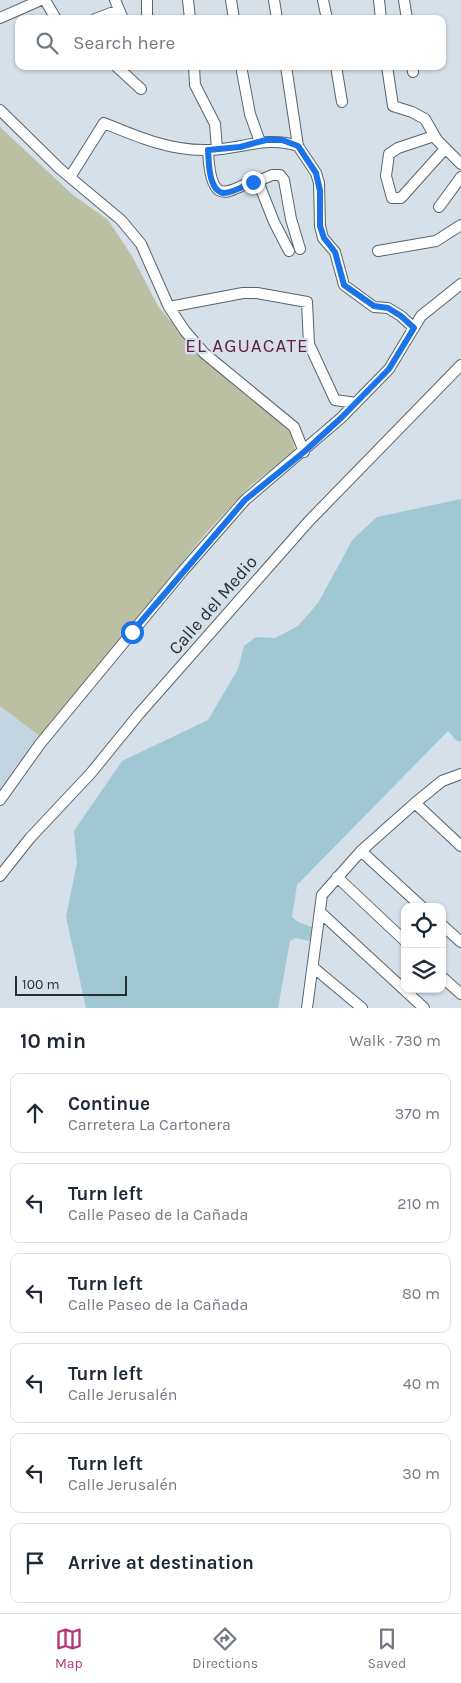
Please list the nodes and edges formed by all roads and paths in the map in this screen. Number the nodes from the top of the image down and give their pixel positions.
1 (43, 0) edge
2 (147, 0) edge
3 (188, 0) edge
4 (231, 0) edge
5 (274, 0) edge
6 (323, 0) edge
7 (379, 0) edge
8 (404, 0) edge
9 (119, 10) edge
10 (53, 15) edge
11 (106, 15) edge
12 (147, 15) edge
13 (190, 15) edge
14 (233, 15) edge
15 (276, 15) edge
16 (326, 15) edge
17 (381, 15) edge
18 (406, 15) edge
19 (0, 18) edge
20 (120, 70) edge
21 (194, 70) edge
22 (242, 70) edge
23 (287, 70) edge
24 (337, 70) edge
25 (388, 70) edge
26 (141, 89) dead end
27 (342, 102) dead end
28 (0, 110) edge
29 (434, 136) junction
30 (260, 142) junction
31 (298, 146) junction
32 (212, 150) junction
33 (444, 150) junction
34 (461, 164) edge
35 (70, 177) junction
36 (461, 177) edge
37 (256, 182) junction
38 (439, 207) dead end
39 (461, 225) edge
40 (300, 249) dead end
41 (289, 251) dead end
42 (378, 251) dead end
43 (461, 284) edge
44 (170, 307) junction
45 (414, 328) junction
46 (461, 365) edge
47 (356, 404) junction
48 (304, 452) junction
49 (461, 774) edge
50 (0, 800) edge
51 (416, 803) junction
52 (461, 846) edge
53 (361, 851) junction
54 (0, 876) edge
55 (337, 876) junction
56 (418, 903) edge
57 (320, 912) junction
58 (446, 929) edge
59 (401, 937) edge
60 (461, 942) edge
61 (314, 968) junction
62 (446, 980) edge
63 (461, 994) edge
64 (307, 1008) edge
65 (362, 1008) edge
66 (424, 1008) edge

1 - 10 street
1 - 19 street
2 - 12 street
3 - 13 street
4 - 14 street
5 - 15 street
6 - 16 street
7 - 17 street
8 - 18 street
9 - 11 street
20 - 26 street
21 - 32 street
22 - 30 street
23 - 31 street
24 - 27 street
25 - 29 street
28 - 35 street
29 - 33 street
29 - 33 street
30 - 31 street
30 - 32 street
31 - 45 street
32 - 35 street
32 - 37 street
33 - 34 street
35 - 44 street
36 - 38 street
37 - 40 street
37 - 41 street
39 - 42 street
43 - 45 street
44 - 47 street
44 - 48 street
45 - 47 street
46 - 54 street, Calle del Medio
47 - 48 street
48 - 50 street
49 - 51 street
51 - 52 street
51 - 53 street
53 - 55 street
53 - 56 street
55 - 57 street
55 - 59 street
57 - 61 street
57 - 66 street
58 - 60 street
61 - 64 street
61 - 65 street
62 - 63 street

